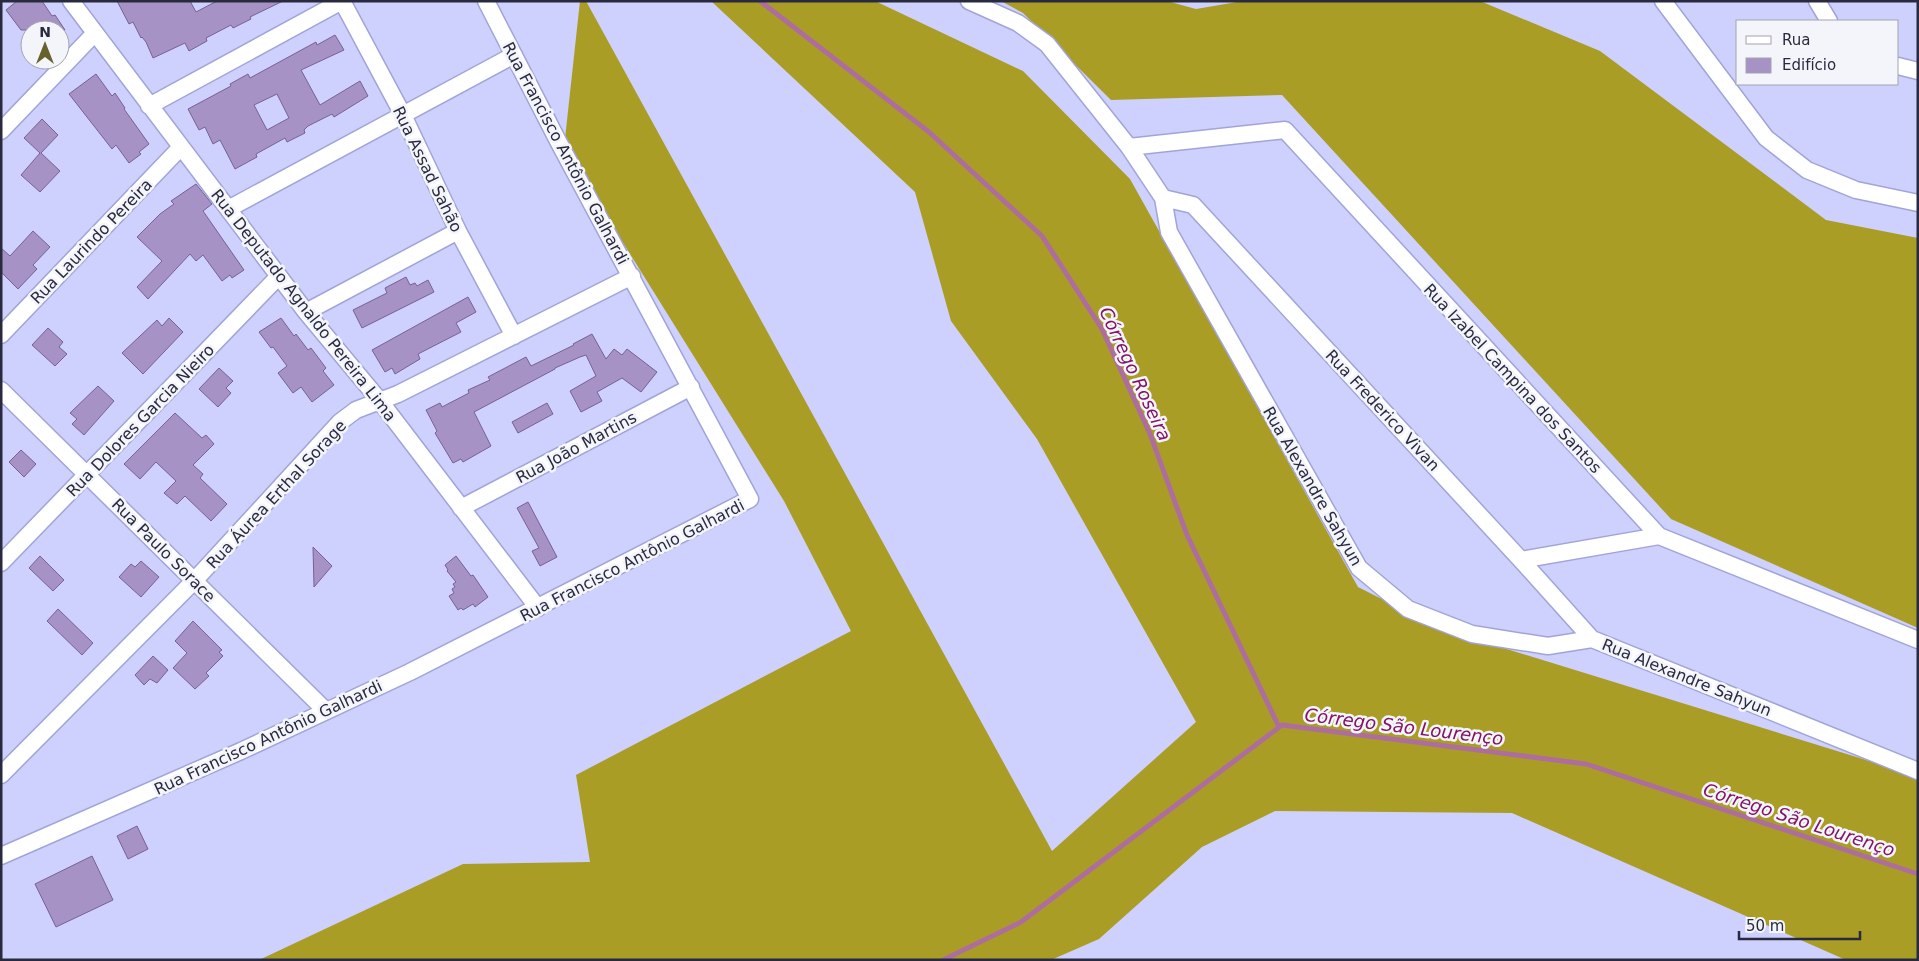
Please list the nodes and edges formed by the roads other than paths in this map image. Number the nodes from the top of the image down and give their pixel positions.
1 (342, 1) edge
2 (486, 1) edge
3 (969, 1) edge
4 (1663, 1) edge
5 (1817, 1) edge
6 (73, 2) edge
7 (1828, 20) edge
8 (95, 33) junction
9 (514, 55) junction
10 (1899, 66) edge
11 (1918, 71) edge
12 (150, 106) junction
13 (403, 115) junction
14 (1, 131) edge
15 (181, 147) junction
16 (1129, 147) junction
17 (1163, 198) junction
18 (1918, 203) edge
19 (228, 209) junction
20 (458, 231) junction
21 (279, 276) junction
22 (632, 276) junction
23 (306, 312) junction
24 (1, 335) edge
25 (514, 336) junction
26 (691, 387) junction
27 (1, 390) edge
28 (380, 401) junction
29 (87, 474) junction
30 (461, 508) junction
31 (1659, 536) junction
32 (1521, 560) junction
33 (1, 563) edge
34 (195, 580) junction
35 (538, 608) junction
36 (1592, 639) junction
37 (1918, 640) edge
38 (326, 711) junction
39 (1918, 771) edge
40 (1, 775) edge
41 (1, 856) edge

1 - 12 street
1 - 13 street, Rua Assad Sahão
2 - 9 street, Rua Francisco Antônio Galhardi
3 - 16 street, Rua Alexandre Sahyun
4 - 18 street
5 - 7 street
6 - 8 street, Rua Deputado Agnaldo Pereira Lima
8 - 12 street, Rua Deputado Agnaldo Pereira Lima
8 - 14 street
9 - 13 street
9 - 22 street, Rua Francisco Antônio Galhardi
10 - 11 street
12 - 15 street, Rua Deputado Agnaldo Pereira Lima
13 - 19 street
13 - 20 street, Rua Assad Sahão
15 - 19 street, Rua Deputado Agnaldo Pereira Lima
15 - 24 street, Rua Laurindo Pereira
16 - 17 street, Rua Alexandre Sahyun
16 - 31 street, Rua Izabel Campina dos Santos
17 - 32 street, Rua Frederico Vivan
17 - 36 street, Rua Alexandre Sahyun
19 - 21 street, Rua Deputado Agnaldo Pereira Lima
20 - 23 street
20 - 25 street, Rua Assad Sahão
21 - 23 street, Rua Deputado Agnaldo Pereira Lima
21 - 29 street, Rua Dolores Garcia Nieiro
22 - 25 street, Rua Áurea Erthal Sorage
22 - 26 street, Rua Francisco Antônio Galhardi
23 - 28 street, Rua Deputado Agnaldo Pereira Lima
25 - 28 street, Rua Áurea Erthal Sorage
26 - 30 street, Rua João Martins
26 - 35 street, Rua Francisco Antônio Galhardi
27 - 29 street, Rua Paulo Sorace
28 - 30 street, Rua Deputado Agnaldo Pereira Lima
28 - 34 street, Rua Áurea Erthal Sorage
29 - 33 street, Rua Dolores Garcia Nieiro
29 - 34 street, Rua Paulo Sorace
30 - 35 street, Rua Deputado Agnaldo Pereira Lima
31 - 32 street
31 - 37 street, Rua Izabel Campina dos Santos
32 - 36 street, Rua Frederico Vivan
34 - 38 street, Rua Paulo Sorace
34 - 40 street, Rua Áurea Erthal Sorage
35 - 38 street, Rua Francisco Antônio Galhardi
36 - 39 street, Rua Alexandre Sahyun
38 - 41 street, Rua Francisco Antônio Galhardi

